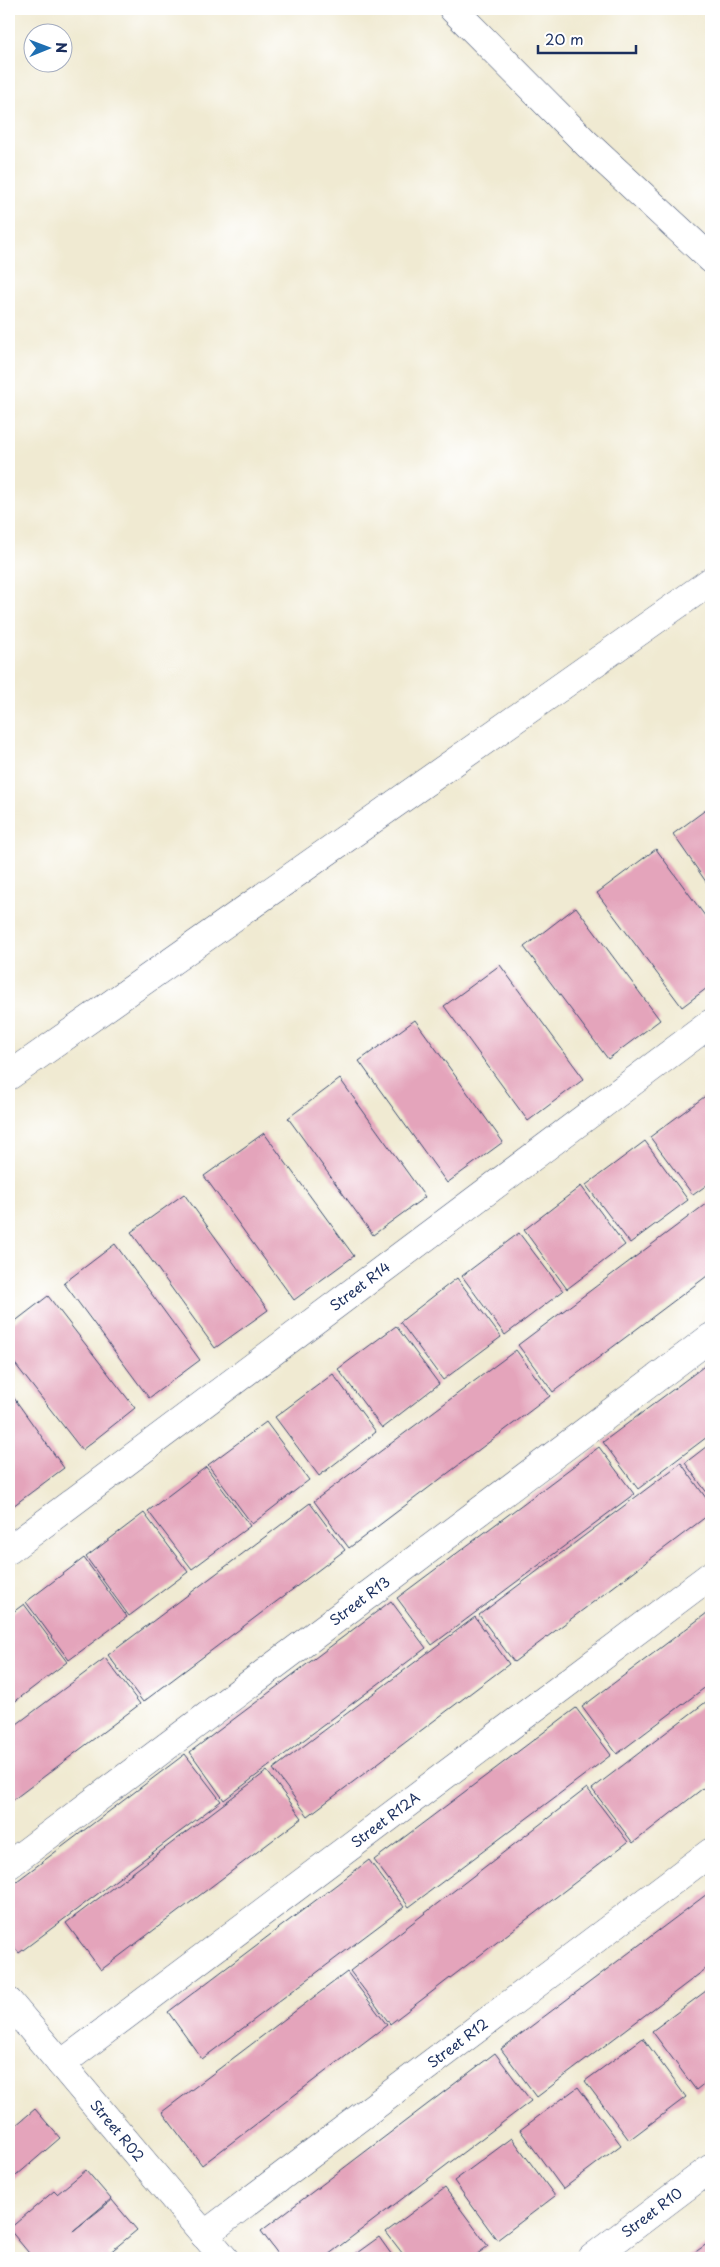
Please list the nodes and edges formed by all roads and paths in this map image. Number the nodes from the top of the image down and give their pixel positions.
1 (453, 9) edge
2 (711, 259) edge
3 (711, 581) edge
4 (711, 1023) edge
5 (9, 1076) edge
6 (711, 1337) edge
7 (9, 1550) edge
8 (711, 1575) edge
9 (711, 1852) edge
10 (9, 1865) edge
11 (9, 2002) edge
12 (61, 2064) junction
13 (711, 2168) edge
14 (204, 2235) junction
15 (224, 2258) edge
16 (592, 2258) edge

1 - 2 street
3 - 5 street
4 - 7 street, Street R14
6 - 10 street, Street R13
8 - 12 street, Street R12A
9 - 14 street, Street R12
11 - 12 street, Street R02
12 - 14 street, Street R02
13 - 16 street, Street R10
14 - 15 street, Street R02

